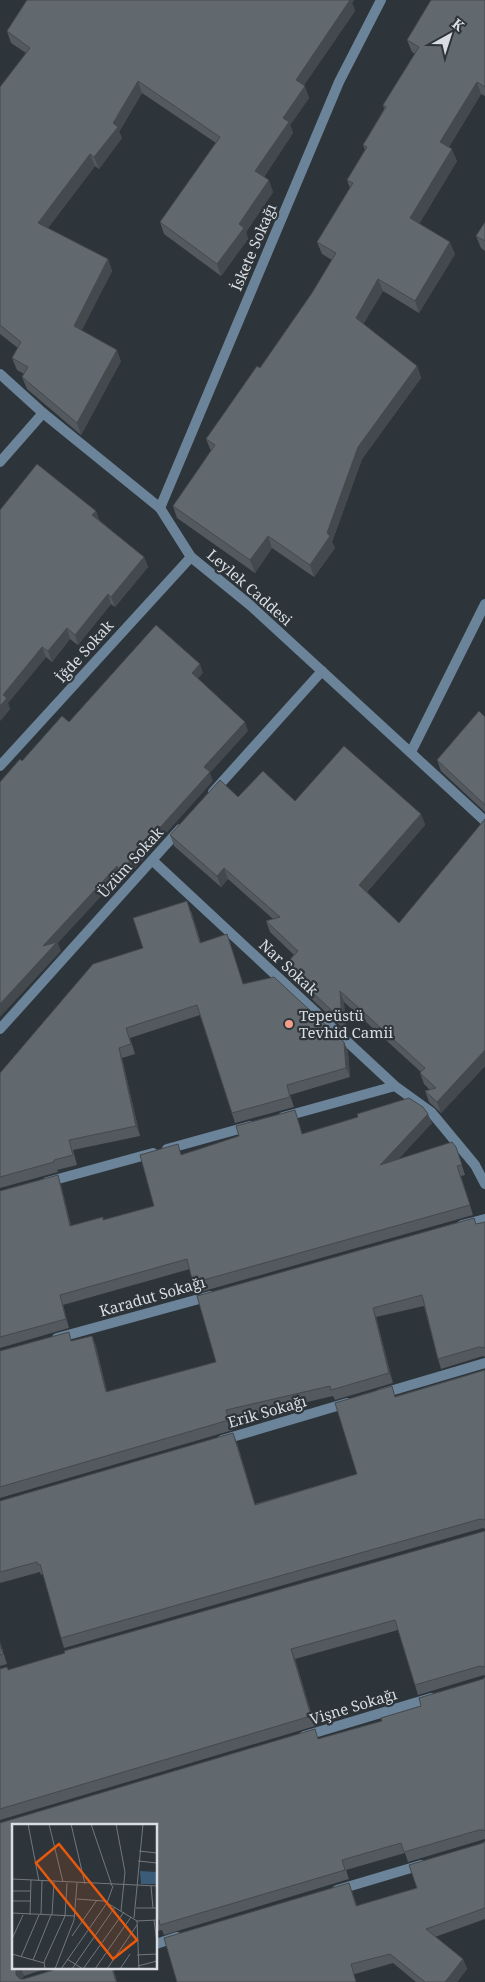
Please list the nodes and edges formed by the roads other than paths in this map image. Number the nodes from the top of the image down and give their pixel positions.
1 (381, 0) edge
2 (0, 374) edge
3 (43, 413) junction
4 (0, 462) edge
5 (160, 508) junction
6 (191, 557) junction
7 (485, 604) edge
8 (322, 671) junction
9 (411, 752) junction
10 (0, 766) edge
11 (204, 802) edge
12 (485, 821) edge
13 (185, 823) edge
14 (152, 860) junction
15 (0, 1028) edge
16 (395, 1086) junction
17 (485, 1184) edge
18 (38, 1185) edge
19 (485, 1219) edge
20 (456, 1227) edge
21 (219, 1293) edge
22 (48, 1341) edge
23 (485, 1363) edge
24 (209, 1444) edge
25 (438, 1696) edge
26 (295, 1739) edge
27 (429, 1863) edge
28 (325, 1894) edge
29 (184, 1935) edge
30 (158, 1943) edge

1 - 5 street, İskete Sokağı
2 - 3 street, Leylek Caddesi
3 - 4 street
3 - 5 street, Leylek Caddesi
5 - 6 street, Leylek Caddesi
6 - 8 street, Leylek Caddesi
6 - 10 street, İğde Sokak
7 - 9 street
8 - 9 street, Leylek Caddesi
8 - 11 street
9 - 12 street, Leylek Caddesi
13 - 14 street, Üzüm Sokak
14 - 15 street, Üzüm Sokak
14 - 16 street, Nar Sokak
16 - 17 street, Nar Sokak
16 - 18 street
19 - 20 street
21 - 22 street, Karadut Sokağı
23 - 24 street, Erik Sokağı
25 - 26 street, Vişne Sokağı
27 - 28 street
29 - 30 street

